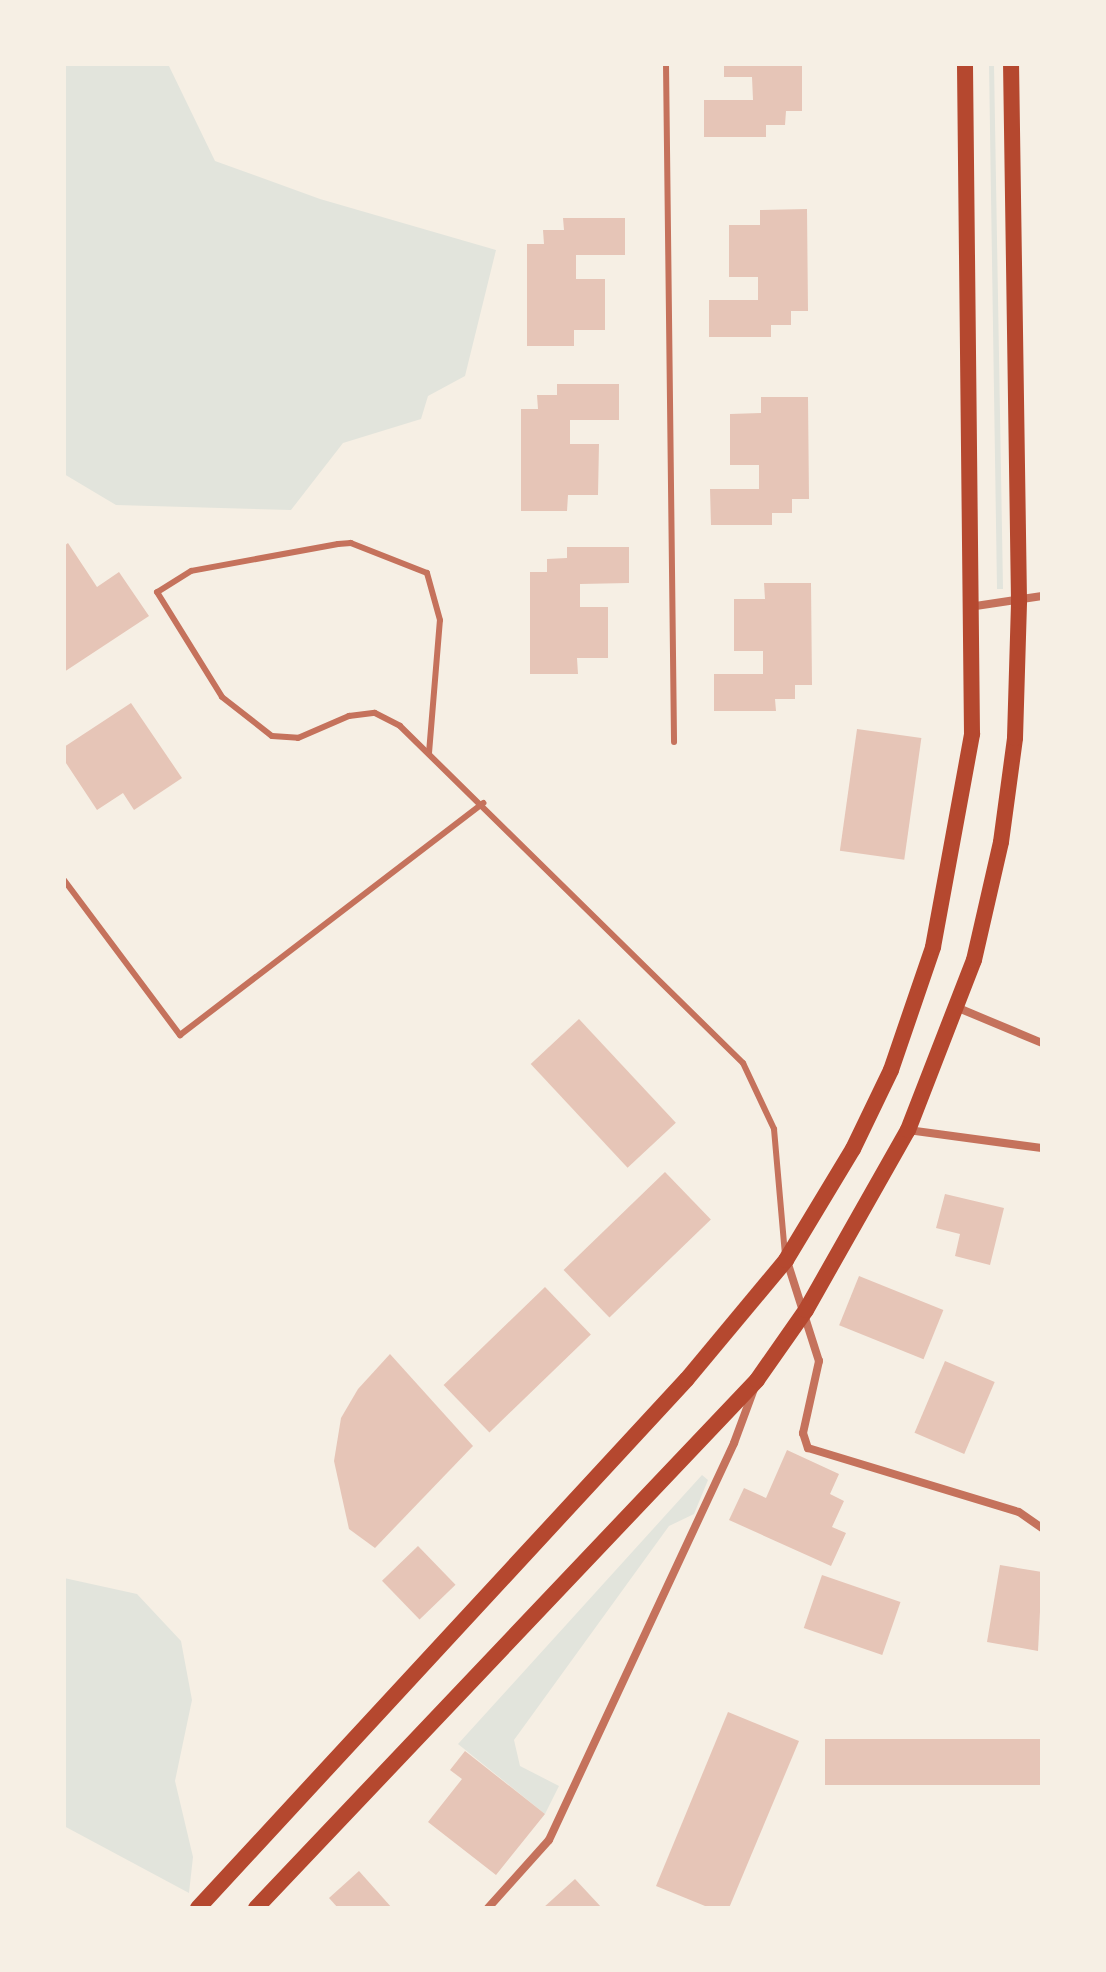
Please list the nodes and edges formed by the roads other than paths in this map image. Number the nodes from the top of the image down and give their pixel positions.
1 (666, 64) edge
2 (965, 64) edge
3 (1011, 64) edge
4 (1042, 596) edge
5 (1019, 601) junction
6 (969, 607) junction
7 (674, 742) dead end
8 (429, 753) junction
9 (483, 803) junction
10 (64, 880) edge
11 (956, 1007) junction
12 (1042, 1043) edge
13 (908, 1130) junction
14 (1042, 1148) edge
15 (786, 1260) junction
16 (806, 1310) junction
17 (757, 1380) junction
18 (1042, 1528) edge
19 (198, 1908) edge
20 (256, 1908) edge
21 (488, 1908) edge

1 - 7 lane
2 - 6 main road
3 - 5 main road
4 - 5 street
5 - 6 street
5 - 11 main road
6 - 15 main road
8 - 8 lane
8 - 9 lane
9 - 10 lane
9 - 15 lane
11 - 12 street
11 - 13 main road
13 - 14 street
13 - 16 main road
15 - 16 street
15 - 19 main road
16 - 17 main road
16 - 18 street
17 - 20 main road
17 - 21 street

